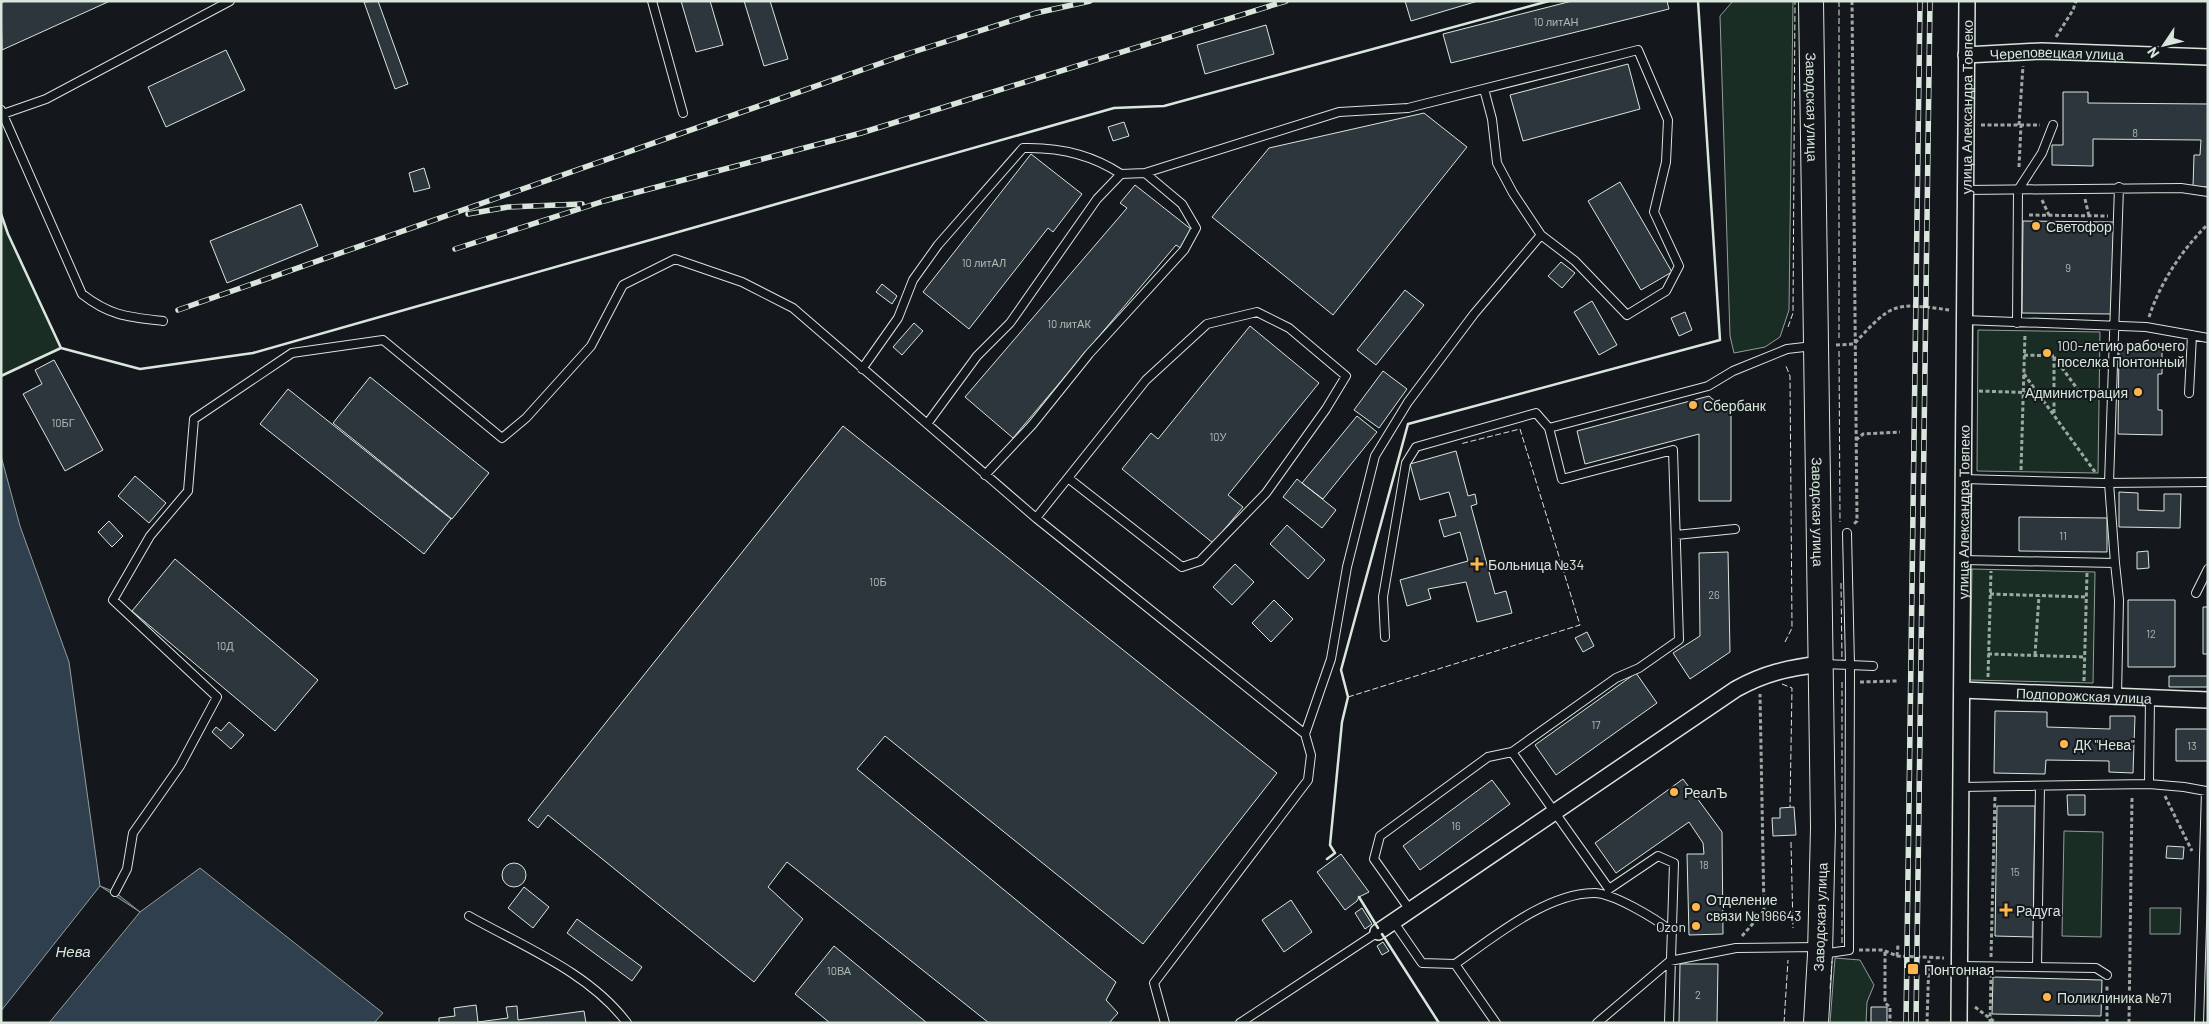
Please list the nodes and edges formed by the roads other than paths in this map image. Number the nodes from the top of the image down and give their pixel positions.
1 (230, 1) edge
2 (652, 1) edge
3 (1811, 1) edge
4 (1967, 1) edge
5 (1966, 55) junction
6 (2208, 57) edge
7 (1484, 90) junction
8 (2, 112) edge
9 (683, 113) dead end
10 (2054, 125) road end
11 (1145, 173) junction
12 (1121, 174) junction
13 (2119, 187) junction
14 (1965, 190) junction
15 (2018, 190) junction
16 (2208, 192) edge
17 (1541, 235) junction
18 (1964, 320) junction
19 (163, 322) dead end
20 (2021, 323) junction
21 (2116, 325) junction
22 (2192, 335) junction
23 (2208, 338) edge
24 (1818, 345) junction
25 (862, 369) junction
26 (2189, 393) dead end
27 (927, 424) junction
28 (1549, 428) junction
29 (985, 475) junction
30 (1068, 478) junction
31 (1963, 479) junction
32 (2208, 482) edge
33 (2107, 483) junction
34 (1036, 518) junction
35 (1735, 530) dead end
36 (1848, 532) road end
37 (1676, 535) junction
38 (1962, 560) junction
39 (2115, 563) junction
40 (2208, 569) edge
41 (2196, 593) dead end
42 (1385, 637) dead end
43 (1821, 664) junction
44 (1850, 665) junction
45 (1873, 666) dead end
46 (1962, 690) junction
47 (2117, 696) junction
48 (2150, 697) junction
49 (2208, 700) edge
50 (1305, 734) junction
51 (1512, 752) junction
52 (2149, 784) junction
53 (2040, 786) junction
54 (1961, 787) junction
55 (1555, 812) junction
56 (1609, 889) junction
57 (115, 892) dead end
58 (1594, 892) junction
59 (1410, 910) junction
60 (469, 916) dead end
61 (1393, 921) junction
62 (1671, 931) junction
63 (1378, 932) joint
64 (1820, 951) junction
65 (1670, 961) junction
66 (1455, 964) junction
67 (1960, 966) junction
68 (2037, 967) junction
69 (2107, 975) road end
70 (627, 1023) edge
71 (1164, 1023) edge
72 (1240, 1023) edge
73 (1496, 1023) edge
74 (1596, 1023) edge
75 (1669, 1023) edge
76 (1816, 1023) edge
77 (1959, 1023) edge
78 (2199, 1023) edge

1 - 8 lane
2 - 9 lane
3 - 24 main road, Заводская улица
4 - 5 street, улица Александра Товпеко
5 - 6 street, Череповецкая улица
5 - 14 street, улица Александра Товпеко
7 - 11 lane
7 - 17 lane
7 - 17 lane
8 - 19 lane
10 - 15 lane
11 - 12 lane
11 - 29 lane
12 - 25 lane
12 - 27 lane
13 - 15 lane
13 - 16 lane
13 - 21 lane
14 - 15 lane
14 - 18 street, улица Александра Товпеко
15 - 20 lane
17 - 50 lane
18 - 20 lane
18 - 31 street, улица Александра Товпеко
20 - 21 lane
21 - 22 lane
21 - 33 lane
22 - 23 lane
22 - 26 lane
24 - 28 lane
24 - 43 main road, Заводская улица
25 - 27 lane
25 - 57 lane
27 - 29 lane
28 - 37 lane
28 - 42 lane
29 - 34 lane
30 - 30 lane
30 - 34 lane
31 - 33 lane
31 - 38 street, улица Александра Товпеко
32 - 33 lane
33 - 39 lane
34 - 50 lane
35 - 37 lane
36 - 44 lane
37 - 51 lane
38 - 39 lane
38 - 46 street, улица Александра Товпеко
39 - 47 lane
40 - 41 lane
43 - 44 lane
43 - 55 street
43 - 64 main road, Заводская улица
44 - 45 lane
44 - 64 lane
46 - 47 street, Подпорожская улица
46 - 54 street, улица Александра Товпеко
47 - 48 street, Подпорожская улица
48 - 49 street, Подпорожская улица
48 - 52 lane
50 - 71 lane
51 - 55 lane
51 - 59 lane
52 - 53 lane
52 - 78 lane
53 - 54 lane
53 - 68 lane
54 - 67 street, улица Александра Товпеко
55 - 56 lane
55 - 59 street
56 - 58 lane
56 - 62 lane
58 - 62 lane
58 - 66 lane
59 - 61 street
60 - 70 lane
61 - 63 street
61 - 66 lane
62 - 65 lane
63 - 72 lane
64 - 65 lane
64 - 76 main road, Заводская улица
65 - 74 lane
65 - 75 lane
66 - 73 lane
67 - 68 lane
67 - 77 street, улица Александра Товпеко
68 - 69 lane

